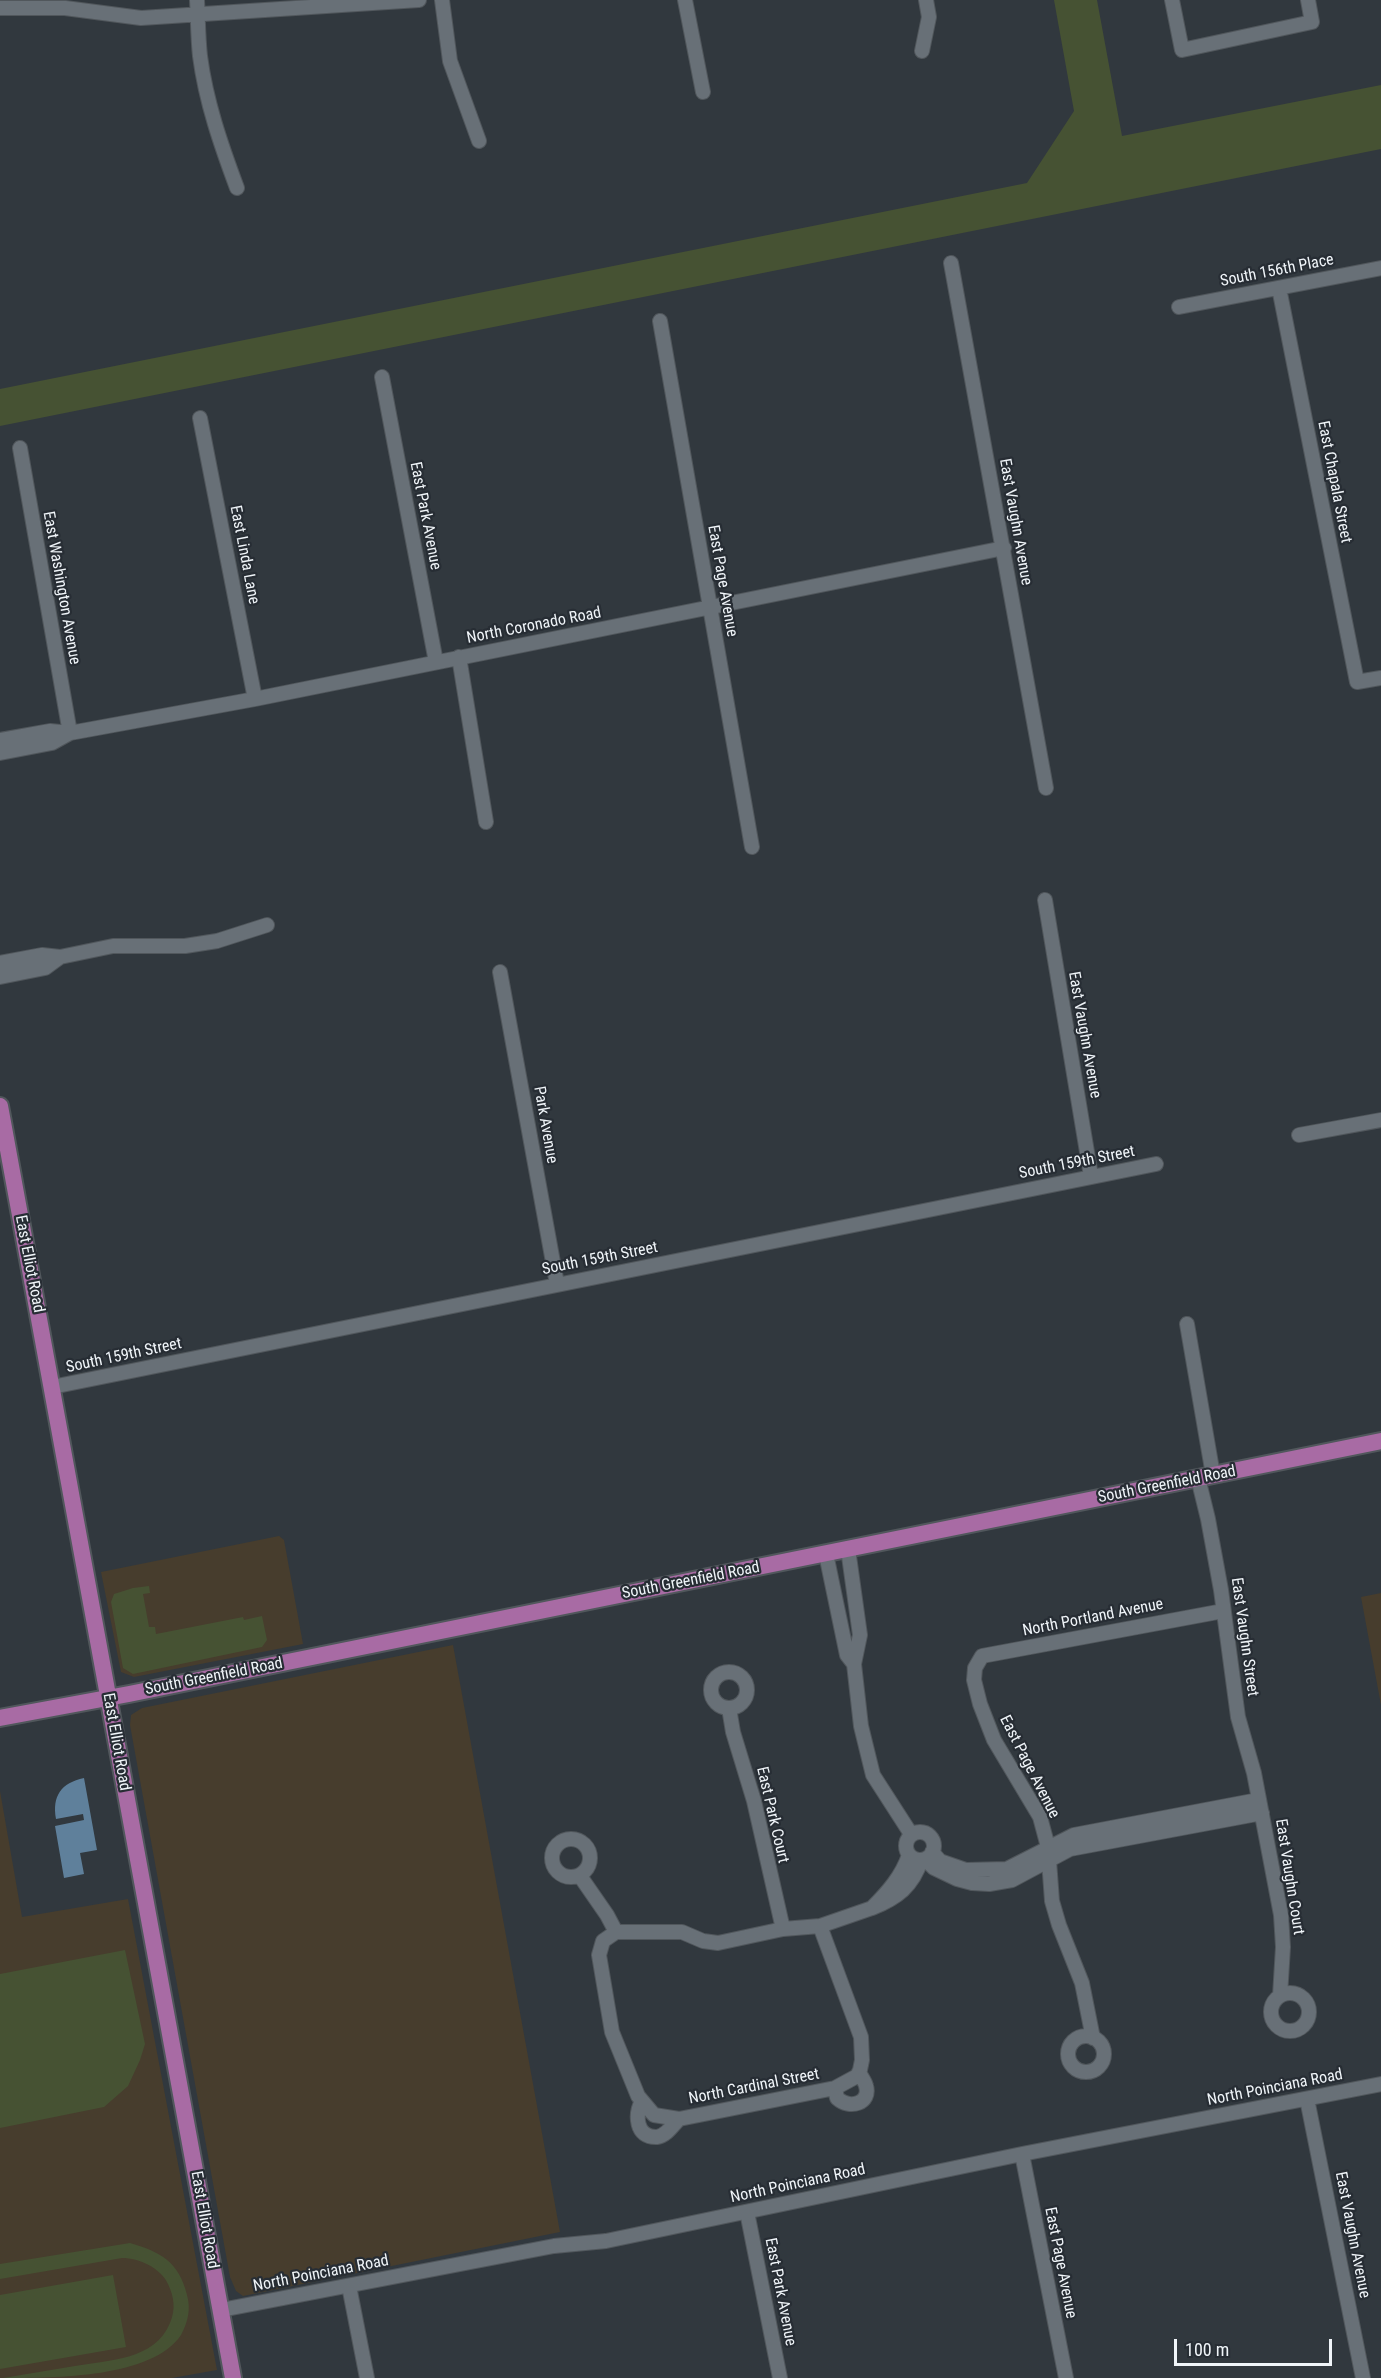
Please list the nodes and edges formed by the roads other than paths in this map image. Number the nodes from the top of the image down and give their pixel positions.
1 (419, 0) edge
2 (442, 0) edge
3 (685, 0) edge
4 (926, 0) edge
5 (1172, 0) edge
6 (1308, 0) edge
7 (197, 7) edge
8 (0, 8) edge
9 (922, 51) dead end
10 (703, 92) dead end
11 (479, 141) dead end
12 (237, 188) dead end
13 (951, 263) dead end
14 (1381, 268) edge
15 (1279, 288) junction
16 (1179, 307) dead end
17 (660, 321) dead end
18 (382, 377) dead end
19 (200, 417) dead end
20 (20, 448) dead end
21 (1004, 548) junction
22 (710, 608) junction
23 (459, 657) junction
24 (436, 662) junction
25 (1381, 678) edge
26 (255, 699) junction
27 (70, 733) junction
28 (0, 740) edge
29 (0, 753) edge
30 (1046, 788) dead end
31 (486, 822) dead end
32 (752, 847) dead end
33 (1045, 900) dead end
34 (267, 926) dead end
35 (60, 957) junction
36 (0, 963) edge
37 (500, 972) dead end
38 (0, 977) edge
39 (0, 1106) edge
40 (1381, 1120) edge
41 (1299, 1135) dead end
42 (1156, 1164) dead end
43 (1091, 1176) junction
44 (557, 1284) junction
45 (1187, 1324) dead end
46 (51, 1387) junction
47 (1381, 1441) edge
48 (1206, 1477) junction
49 (848, 1549) junction
50 (826, 1554) junction
51 (857, 1608) junction
52 (1223, 1611) junction
53 (838, 1612) junction
54 (854, 1664) junction
55 (975, 1668) joint
56 (108, 1698) junction
57 (729, 1708) dead end
58 (0, 1718) edge
59 (1260, 1806) junction
60 (911, 1834) junction
61 (1048, 1855) junction
62 (922, 1856) junction
63 (580, 1876) dead end
64 (820, 1926) junction
65 (783, 1929) junction
66 (616, 1932) junction
67 (1280, 1996) dead end
68 (1093, 2038) dead end
69 (859, 2074) junction
70 (1381, 2084) edge
71 (836, 2088) junction
72 (1307, 2099) junction
73 (642, 2101) junction
74 (679, 2119) junction
75 (1022, 2154) junction
76 (747, 2212) junction
77 (349, 2286) junction
78 (221, 2310) junction
79 (233, 2378) edge
80 (367, 2378) edge
81 (780, 2378) edge
82 (1066, 2378) edge
83 (1364, 2378) edge

1 - 7 street
2 - 11 street
3 - 10 street
4 - 9 street
5 - 6 street
7 - 8 street
7 - 12 street
13 - 21 street, East Vaughn Avenue
14 - 15 street, South 156th Place
15 - 16 street, South 156th Place
15 - 25 street, East Chapala Street
17 - 22 street, East Page Avenue
18 - 24 street, East Park Avenue
19 - 26 street, East Linda Lane
20 - 27 street, East Washington Avenue
21 - 22 street, North Coronado Road
21 - 30 street, East Vaughn Avenue
22 - 23 street, North Coronado Road
22 - 32 street, East Page Avenue
23 - 24 street, North Coronado Road
23 - 31 street
24 - 26 street, North Coronado Road
26 - 27 street, North Coronado Road
27 - 28 street, North Coronado Road
27 - 29 street, North Coronado Road
33 - 43 street, East Vaughn Avenue
34 - 35 street
35 - 36 street
35 - 38 street
37 - 44 street, Park Avenue
39 - 46 main road, East Elliot Road
40 - 41 street
42 - 43 street, South 159th Street
43 - 44 street, South 159th Street
44 - 46 street, South 159th Street
45 - 48 street, East Vaughn Street
46 - 56 main road, East Elliot Road
47 - 48 main road, South Greenfield Road
48 - 49 main road, South Greenfield Road
48 - 52 street, East Vaughn Street
49 - 50 main road, South Greenfield Road
49 - 51 street
50 - 53 street
50 - 56 main road, South Greenfield Road
51 - 53 street
51 - 54 street
52 - 55 street, North Portland Avenue
52 - 59 street, East Vaughn Street
53 - 54 street
54 - 60 street
55 - 61 street, East Page Avenue
56 - 58 main road, South Greenfield Road
56 - 78 main road, East Elliot Road
57 - 65 street, East Park Court
59 - 61 street
59 - 67 street, East Vaughn Court
60 - 62 street
60 - 62 street
61 - 62 street
61 - 68 street, East Page Avenue
62 - 64 street
63 - 66 street
64 - 65 street
64 - 69 street
65 - 66 street
66 - 73 street
69 - 71 street, North Cardinal Street
69 - 71 street, North Cardinal Street
70 - 72 street, North Poinciana Road
71 - 74 street, North Cardinal Street
72 - 75 street, North Poinciana Road
72 - 83 street, East Vaughn Avenue
73 - 74 street, North Cardinal Street
73 - 74 street, North Cardinal Street
75 - 76 street, North Poinciana Road
75 - 82 street, East Page Avenue
76 - 77 street, North Poinciana Road
76 - 81 street, East Park Avenue
77 - 78 street, North Poinciana Road
77 - 80 street
78 - 79 main road, East Elliot Road

